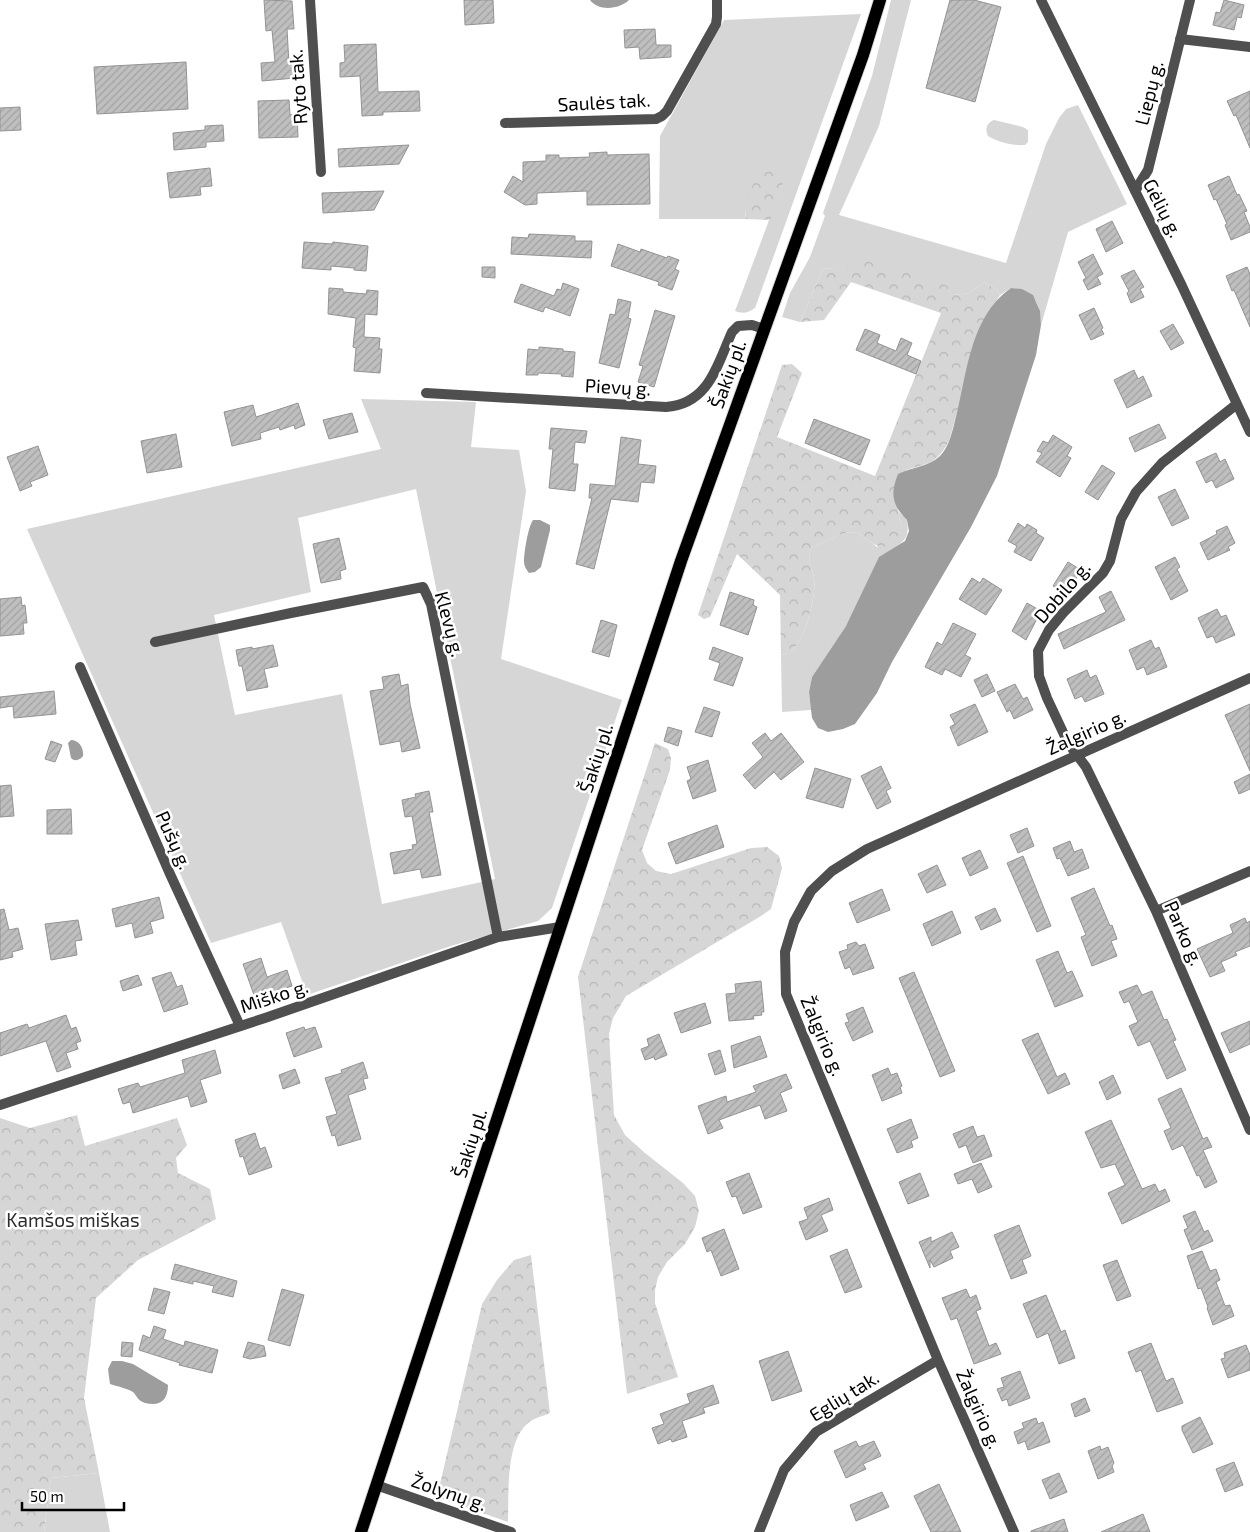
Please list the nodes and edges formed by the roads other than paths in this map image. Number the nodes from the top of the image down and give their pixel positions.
1 (310, 0) edge
2 (717, 0) edge
3 (880, 0) edge
4 (1041, 0) edge
5 (1190, 0) edge
6 (1180, 39) junction
7 (1250, 48) edge
8 (506, 123) dead end
9 (321, 172) dead end
10 (1134, 190) junction
11 (764, 329) junction
12 (426, 393) dead end
13 (1237, 404) junction
14 (1250, 432) edge
15 (155, 642) dead end
16 (80, 667) dead end
17 (1250, 678) edge
18 (1077, 755) junction
19 (1250, 871) edge
20 (1156, 911) junction
21 (560, 927) junction
22 (498, 937) junction
23 (240, 1026) junction
24 (0, 1104) edge
25 (1250, 1130) edge
26 (938, 1360) junction
27 (376, 1484) junction
28 (361, 1532) edge
29 (511, 1532) edge
30 (759, 1532) edge
31 (1014, 1532) edge

1 - 9 street, Ryto tak.
2 - 8 street, Saulės tak.
3 - 11 main road, Šakių pl.
4 - 10 street, Gėlių g.
5 - 6 street, Liepų g.
6 - 7 street
6 - 10 street, Liepų g.
10 - 13 street, Gėlių g.
11 - 12 street, Pievų g.
11 - 21 main road, Šakių pl.
13 - 14 street, Gėlių g.
13 - 18 street, Dobilo g.
15 - 22 street, Klevų g.
16 - 23 street, Pušų g.
17 - 18 street, Žalgirio g.
18 - 20 street, Parko g.
18 - 26 street, Žalgirio g.
19 - 20 street
20 - 25 street, Parko g.
21 - 22 street, Miško g.
21 - 27 main road, Šakių pl.
22 - 23 street, Miško g.
23 - 24 street, Miško g.
26 - 30 street, Eglių tak.
26 - 31 street, Žalgirio g.
27 - 28 main road, Šakių pl.
27 - 29 street, Žolynų g.

